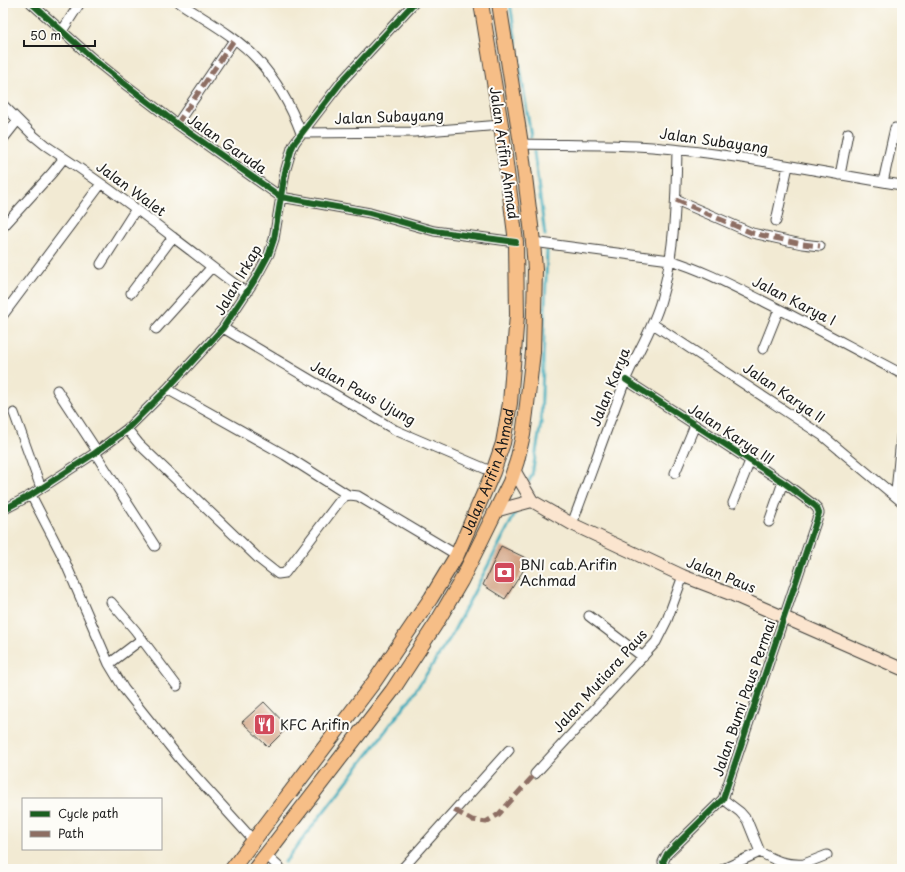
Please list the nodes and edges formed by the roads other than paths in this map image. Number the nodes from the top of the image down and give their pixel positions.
1 (31, 3) edge
2 (80, 3) edge
3 (180, 3) edge
4 (414, 3) edge
5 (480, 3) edge
6 (499, 3) edge
7 (62, 31) junction
8 (234, 40) junction
9 (3, 105) edge
10 (18, 120) junction
11 (177, 124) junction
12 (501, 125) junction
13 (895, 128) dead end
14 (301, 133) junction
15 (848, 133) dead end
16 (3, 139) edge
17 (521, 144) junction
18 (677, 150) junction
19 (64, 158) junction
20 (788, 166) junction
21 (840, 175) junction
22 (883, 182) junction
23 (101, 184) junction
24 (902, 185) edge
25 (281, 197) junction
26 (676, 200) junction
27 (136, 210) junction
28 (776, 221) dead end
29 (3, 227) edge
30 (173, 237) junction
31 (516, 242) junction
32 (534, 242) junction
33 (820, 246) dead end
34 (670, 260) junction
35 (101, 264) dead end
36 (211, 268) junction
37 (131, 293) dead end
38 (247, 293) junction
39 (779, 309) junction
40 (3, 315) edge
41 (653, 324) junction
42 (223, 328) junction
43 (156, 329) dead end
44 (763, 349) dead end
45 (902, 374) edge
46 (626, 380) junction
47 (167, 389) junction
48 (57, 390) dead end
49 (14, 413) dead end
50 (695, 425) junction
51 (902, 428) edge
52 (127, 429) junction
53 (96, 452) junction
54 (750, 461) junction
55 (514, 470) junction
56 (493, 472) junction
57 (675, 473) dead end
58 (783, 482) junction
59 (41, 488) junction
60 (31, 495) junction
61 (348, 495) junction
62 (902, 496) edge
63 (532, 501) junction
64 (902, 502) edge
65 (733, 503) dead end
66 (5, 508) edge
67 (496, 511) junction
68 (819, 513) joint
69 (770, 522) dead end
70 (572, 524) junction
71 (156, 546) dead end
72 (457, 554) junction
73 (683, 576) junction
74 (111, 602) dead end
75 (589, 616) dead end
76 (784, 617) junction
77 (142, 640) junction
78 (643, 657) junction
79 (109, 664) junction
80 (902, 669) edge
81 (177, 686) dead end
82 (347, 718) junction
83 (362, 730) junction
84 (509, 750) dead end
85 (535, 774) dead end
86 (722, 799) junction
87 (254, 841) junction
88 (760, 852) junction
89 (266, 855) junction
90 (827, 855) dead end
91 (804, 866) edge
92 (232, 869) edge
93 (255, 869) edge
94 (281, 869) edge
95 (402, 869) edge
96 (669, 869) edge
97 (723, 869) edge

1 - 7 street, Jalan Garuda
2 - 7 street
3 - 8 street
4 - 14 street, Jalan Irkap
5 - 12 main road, Jalan Arifin Ahmad
6 - 17 main road, Jalan Arifin Ahmad
7 - 11 street, Jalan Garuda
8 - 11 street
8 - 14 street
9 - 10 street, Jalan Walet
10 - 16 street
10 - 19 street, Jalan Walet
11 - 25 street, Jalan Garuda
12 - 14 street, Jalan Subayang
12 - 31 main road, Jalan Arifin Ahmad
13 - 22 street
14 - 25 street, Jalan Irkap
15 - 21 street
17 - 18 street, Jalan Subayang
17 - 32 main road, Jalan Arifin Ahmad
18 - 20 street, Jalan Subayang
18 - 26 street, Jalan Karya
19 - 23 street, Jalan Walet
19 - 29 street
20 - 21 street, Jalan Subayang
20 - 28 street
21 - 22 street, Jalan Subayang
22 - 24 street, Jalan Subayang
23 - 27 street, Jalan Walet
23 - 40 street
25 - 31 street, Jalan Garuda
25 - 38 street, Jalan Irkap
26 - 33 street
26 - 34 street, Jalan Karya
27 - 30 street, Jalan Walet
27 - 35 street
30 - 36 street, Jalan Walet
30 - 37 street
31 - 56 main road, Jalan Arifin Ahmad
32 - 34 street
32 - 55 main road, Jalan Arifin Ahmad
34 - 39 street, Jalan Karya I
34 - 41 street, Jalan Karya
36 - 38 street, Jalan Walet
36 - 43 street
38 - 42 street, Jalan Irkap
39 - 44 street
39 - 45 street, Jalan Karya I
41 - 46 street, Jalan Karya
41 - 64 street, Jalan Karya II
42 - 47 street, Jalan Irkap
42 - 56 street, Jalan Paus Ujung
46 - 50 street, Jalan Karya III
46 - 70 street, Jalan Karya
47 - 52 street, Jalan Irkap
47 - 61 street
48 - 53 street
49 - 59 street
50 - 54 street, Jalan Karya III
50 - 57 street
51 - 62 street
52 - 53 street, Jalan Irkap
52 - 61 street
53 - 59 street, Jalan Irkap
53 - 71 street
54 - 58 street, Jalan Karya III
54 - 65 street
55 - 63 main road, Jalan Paus
55 - 67 main road, Jalan Arifin Ahmad
56 - 72 main road, Jalan Arifin Ahmad
58 - 68 street, Jalan Karya III
58 - 69 street
59 - 60 street, Jalan Irkap
60 - 66 street, Jalan Irkap
60 - 79 street
61 - 72 street
63 - 67 main road
63 - 70 main road, Jalan Paus
67 - 83 main road, Jalan Arifin Ahmad
68 - 76 street, Jalan Bumi Paus Permai
70 - 73 main road, Jalan Paus
72 - 82 main road, Jalan Arifin Ahmad
73 - 76 main road, Jalan Paus
73 - 78 street, Jalan Mutiara Paus
74 - 77 street
75 - 78 street
76 - 80 main road, Jalan Paus
76 - 86 street, Jalan Bumi Paus Permai
77 - 79 street
77 - 81 street
78 - 85 street, Jalan Mutiara Paus
79 - 87 street
82 - 83 main road
82 - 87 main road, Jalan Arifin Ahmad
83 - 89 main road, Jalan Arifin Ahmad
84 - 95 street
86 - 88 street
86 - 96 street, Jalan Bumi Paus Permai
87 - 92 main road, Jalan Arifin Ahmad
88 - 91 street
88 - 97 street
89 - 93 main road, Jalan Arifin Ahmad
89 - 94 street
90 - 91 street

